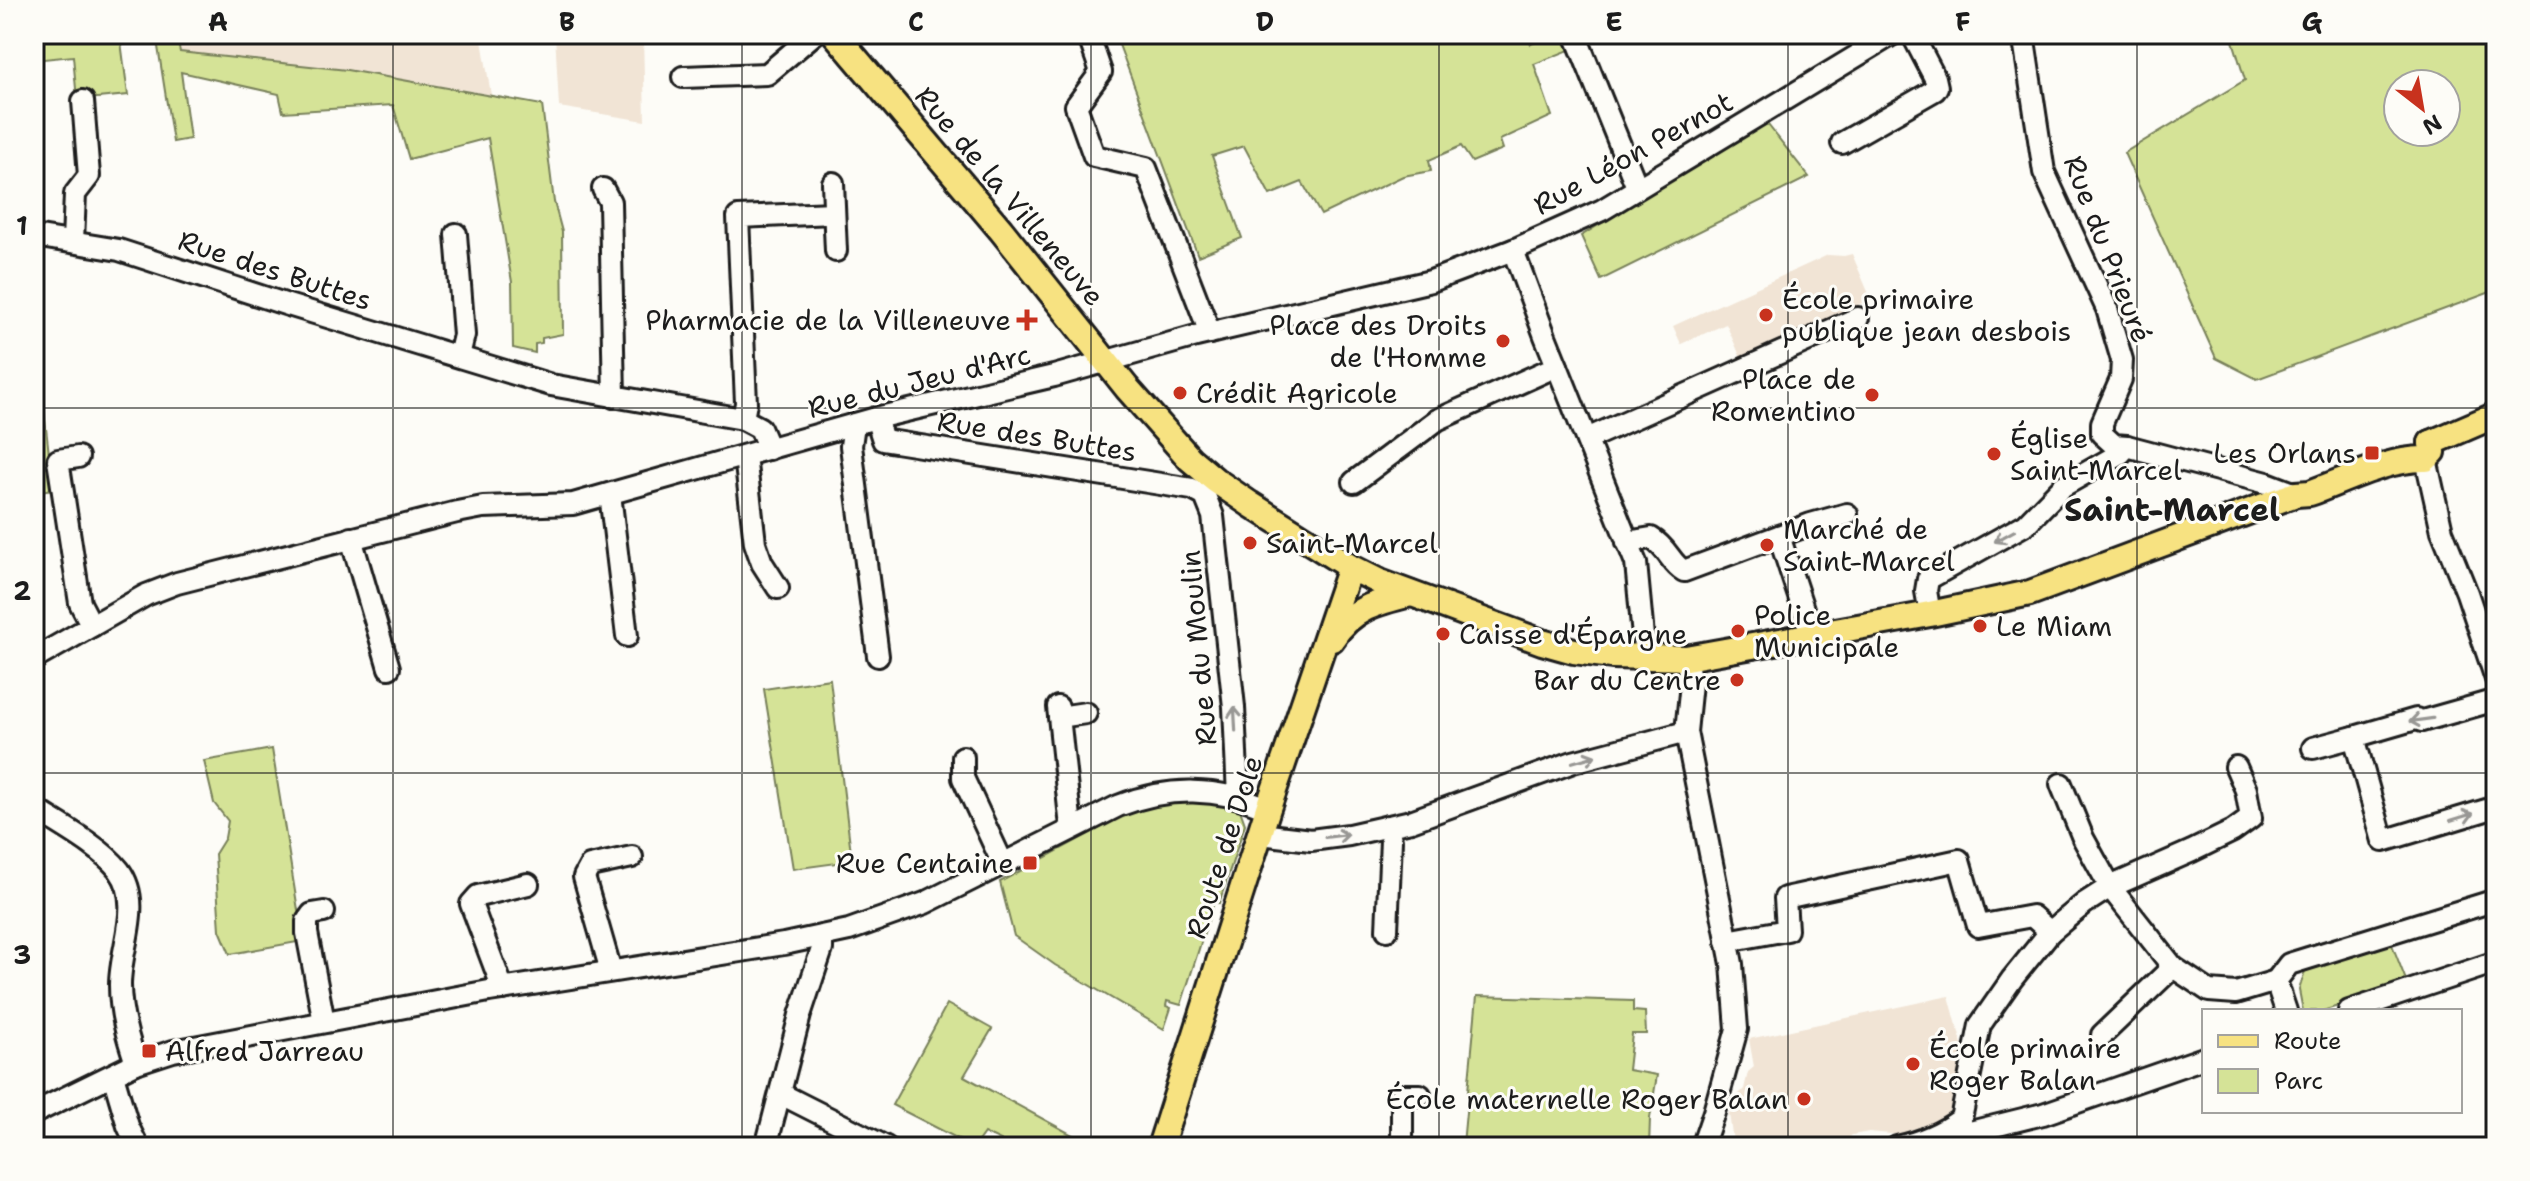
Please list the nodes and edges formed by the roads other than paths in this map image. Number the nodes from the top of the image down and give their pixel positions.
1 (814, 34) edge
2 (835, 34) edge
3 (1088, 34) edge
4 (1575, 34) edge
5 (1893, 34) edge
6 (1912, 34) edge
7 (2023, 34) edge
8 (683, 77) dead end
9 (83, 101) dead end
10 (1842, 143) dead end
11 (833, 183) dead end
12 (1637, 187) junction
13 (603, 189) dead end
14 (834, 213) junction
15 (456, 234) dead end
16 (34, 236) edge
17 (73, 241) junction
18 (1513, 250) junction
19 (836, 251) dead end
20 (1858, 318) dead end
21 (1210, 333) junction
22 (459, 356) junction
23 (1107, 361) junction
24 (1557, 366) junction
25 (614, 397) junction
26 (2496, 415) edge
27 (876, 418) junction
28 (743, 419) junction
29 (854, 424) junction
30 (1587, 439) junction
31 (2127, 446) junction
32 (769, 449) junction
33 (2423, 450) junction
34 (745, 456) junction
35 (78, 457) dead end
36 (1354, 482) dead end
37 (610, 494) junction
38 (2296, 494) junction
39 (1205, 496) joint
40 (1847, 514) dead end
41 (1779, 536) junction
42 (351, 538) junction
43 (1627, 542) junction
44 (1350, 567) junction
45 (778, 588) dead end
46 (1411, 594) junction
47 (1930, 614) junction
48 (92, 626) junction
49 (627, 636) dead end
50 (1812, 636) junction
51 (878, 656) dead end
52 (1645, 658) junction
53 (1686, 658) junction
54 (34, 659) edge
55 (1319, 661) junction
56 (389, 668) dead end
57 (2496, 679) edge
58 (2496, 700) edge
59 (1086, 713) dead end
60 (1686, 732) junction
61 (2354, 737) junction
62 (2313, 748) dead end
63 (963, 757) dead end
64 (2236, 767) dead end
65 (2061, 784) dead end
66 (1238, 797) junction
67 (2496, 807) edge
68 (1268, 808) junction
69 (40, 818) edge
70 (1388, 826) junction
71 (1073, 828) junction
72 (1260, 834) junction
73 (632, 857) dead end
74 (1003, 864) junction
75 (528, 884) dead end
76 (2110, 887) junction
77 (2496, 900) edge
78 (324, 912) dead end
79 (1387, 930) dead end
80 (2050, 932) junction
81 (822, 936) junction
82 (1727, 941) junction
83 (2496, 962) edge
84 (2173, 967) junction
85 (611, 971) junction
86 (2276, 981) junction
87 (503, 989) junction
88 (2285, 1009) edge
89 (2355, 1009) edge
90 (324, 1022) junction
91 (2102, 1035) dead end
92 (2202, 1059) edge
93 (136, 1063) junction
94 (113, 1075) junction
95 (781, 1094) junction
96 (1420, 1095) dead end
97 (34, 1113) edge
98 (1945, 1131) junction
99 (138, 1147) edge
100 (766, 1147) edge
101 (886, 1147) edge
102 (1160, 1147) edge
103 (1402, 1147) edge
104 (1702, 1147) edge
105 (1897, 1147) edge

1 - 8 street
2 - 23 main road, Rue de la Villeneuve
3 - 21 street
4 - 12 street
5 - 12 street, Rue Léon Pernot
6 - 10 street
7 - 31 street, Rue du Prieuré
9 - 17 street
11 - 14 street
12 - 18 street, Rue Léon Pernot
13 - 25 street
14 - 19 street
14 - 28 street
15 - 22 street
16 - 17 street, Rue des Buttes
17 - 22 street, Rue des Buttes
18 - 21 street, Rue Léon Pernot
18 - 24 street
20 - 30 street
21 - 23 street, Rue Léon Pernot
22 - 25 street, Rue des Buttes
23 - 27 street, Rue du Jeu d'Arc
23 - 44 main road, Rue de la Villeneuve
24 - 30 street
24 - 36 street
25 - 28 street, Rue des Buttes
26 - 33 main road, Rue de la Villeneuve
27 - 29 street, Rue du Jeu d'Arc
27 - 39 street, Rue des Buttes
28 - 32 street
29 - 32 street, Rue du Jeu d'Arc
29 - 51 street
30 - 43 street
31 - 38 street
31 -> 47 street
32 - 34 street, Rue du Jeu d'Arc
33 - 38 main road, Rue de la Villeneuve
33 - 57 street
34 - 37 street, Rue du Jeu d'Arc
34 - 45 street
35 - 48 street
37 - 42 street, Rue du Jeu d'Arc
37 - 49 street
38 - 47 main road, Rue de la Villeneuve
66 -> 39 street, Rue du Moulin
40 - 41 street
41 - 43 street
41 - 50 street
42 - 48 street, Rue du Jeu d'Arc
42 - 56 street
43 - 52 street
44 - 46 main road, Rue de la Villeneuve
44 - 55 main road, Route de Dole
46 - 52 main road, Rue de la Villeneuve
46 - 55 main road
47 - 50 main road, Rue de la Villeneuve
48 - 54 street, Rue du Jeu d'Arc
50 - 53 main road, Rue de la Villeneuve
52 - 53 main road, Rue de la Villeneuve
53 - 60 street
55 - 68 main road, Route de Dole
58 -> 61 street
59 - 71 street
70 -> 60 street
60 - 82 street
61 - 62 street
61 -> 67 street
63 - 74 street
64 - 76 street
65 - 76 street
66 - 68 street
66 - 71 street
68 - 72 main road, Route de Dole
69 - 93 street
72 -> 70 street
70 - 79 street
71 - 74 street
72 - 102 main road, Route de Dole
73 - 85 street
74 - 81 street
75 - 87 street
76 - 80 street
76 - 84 street
77 - 86 street
78 - 90 street
80 - 82 street
80 - 98 street
81 - 85 street
81 - 95 street
82 - 104 street
83 - 89 street
84 - 86 street
84 - 91 street
85 - 87 street
86 - 88 street
87 - 90 street
90 - 93 street
92 - 98 street
93 - 94 street
94 - 97 street
94 - 99 street
95 - 100 street
95 - 101 street
96 - 103 street
98 - 105 street

